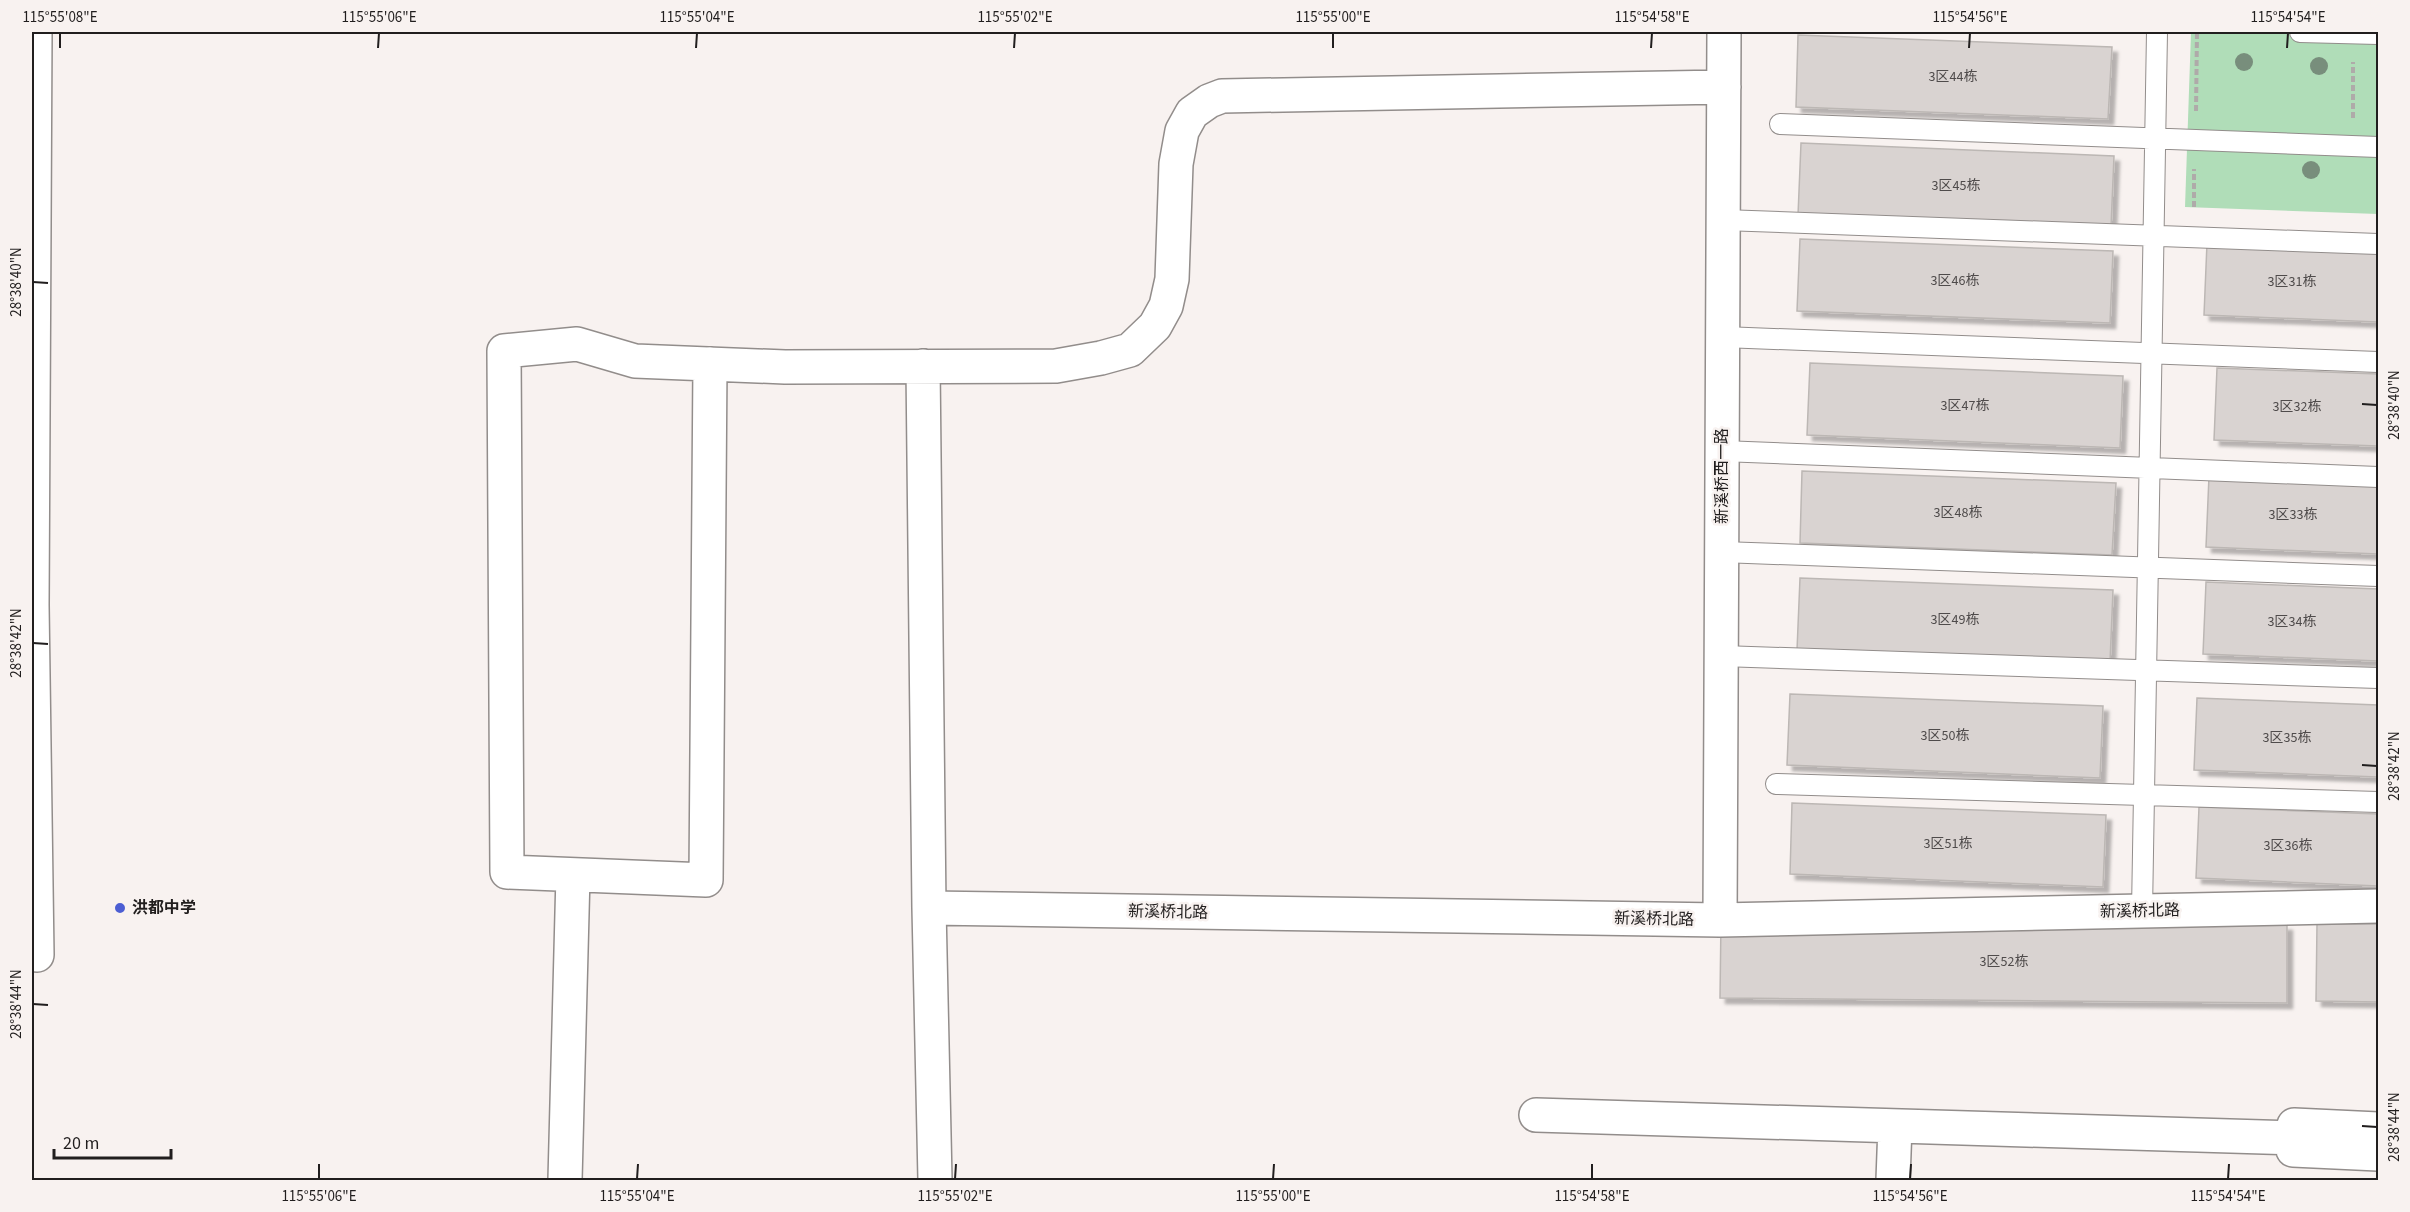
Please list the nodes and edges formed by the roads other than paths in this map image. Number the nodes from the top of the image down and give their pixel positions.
1 (35, 32) edge
2 (1724, 32) edge
3 (2157, 32) edge
4 (2300, 32) edge
5 (2379, 34) edge
6 (1724, 87) junction
7 (1780, 124) dead end
8 (2156, 138) junction
9 (2379, 147) edge
10 (1723, 220) junction
11 (2154, 236) junction
12 (2379, 244) edge
13 (1723, 337) junction
14 (2152, 353) junction
15 (2379, 362) edge
16 (710, 364) junction
17 (923, 366) junction
18 (1722, 451) junction
19 (2150, 468) junction
20 (2379, 477) edge
21 (1722, 552) junction
22 (2148, 569) junction
23 (2379, 576) edge
24 (1722, 656) junction
25 (2146, 671) junction
26 (2379, 678) edge
27 (1776, 784) dead end
28 (2144, 795) junction
29 (2379, 802) edge
30 (573, 875) junction
31 (2379, 906) edge
32 (929, 908) junction
33 (2142, 911) junction
34 (1720, 920) junction
35 (37, 955) dead end
36 (1536, 1115) dead end
37 (1895, 1126) junction
38 (2379, 1129) edge
39 (2293, 1138) junction
40 (2379, 1154) edge
41 (565, 1180) edge
42 (935, 1180) edge
43 (1893, 1180) edge

1 - 35 street
2 - 6 street, 新溪桥西一路
3 - 8 lane
4 - 5 lane
6 - 10 street, 新溪桥西一路
6 - 17 street
7 - 8 lane
8 - 9 lane
8 - 11 lane
10 - 11 lane
10 - 13 street, 新溪桥西一路
11 - 12 lane
11 - 14 lane
13 - 14 lane
13 - 18 street, 新溪桥西一路
14 - 15 lane
14 - 19 lane
16 - 17 street
16 - 30 street
16 - 30 street
17 - 32 street
18 - 19 lane
18 - 21 street, 新溪桥西一路
19 - 20 lane
19 - 22 lane
21 - 22 lane
21 - 24 street, 新溪桥西一路
22 - 23 lane
22 - 25 lane
24 - 25 lane
24 - 34 street, 新溪桥西一路
25 - 26 lane
25 - 28 lane
27 - 28 lane
28 - 29 lane
28 - 33 lane
30 - 41 street
31 - 33 street, 新溪桥北路
32 - 34 street, 新溪桥北路
32 - 42 street
33 - 34 street, 新溪桥北路
36 - 37 street
37 - 39 street
37 - 43 street
38 - 39 street
39 - 40 street

